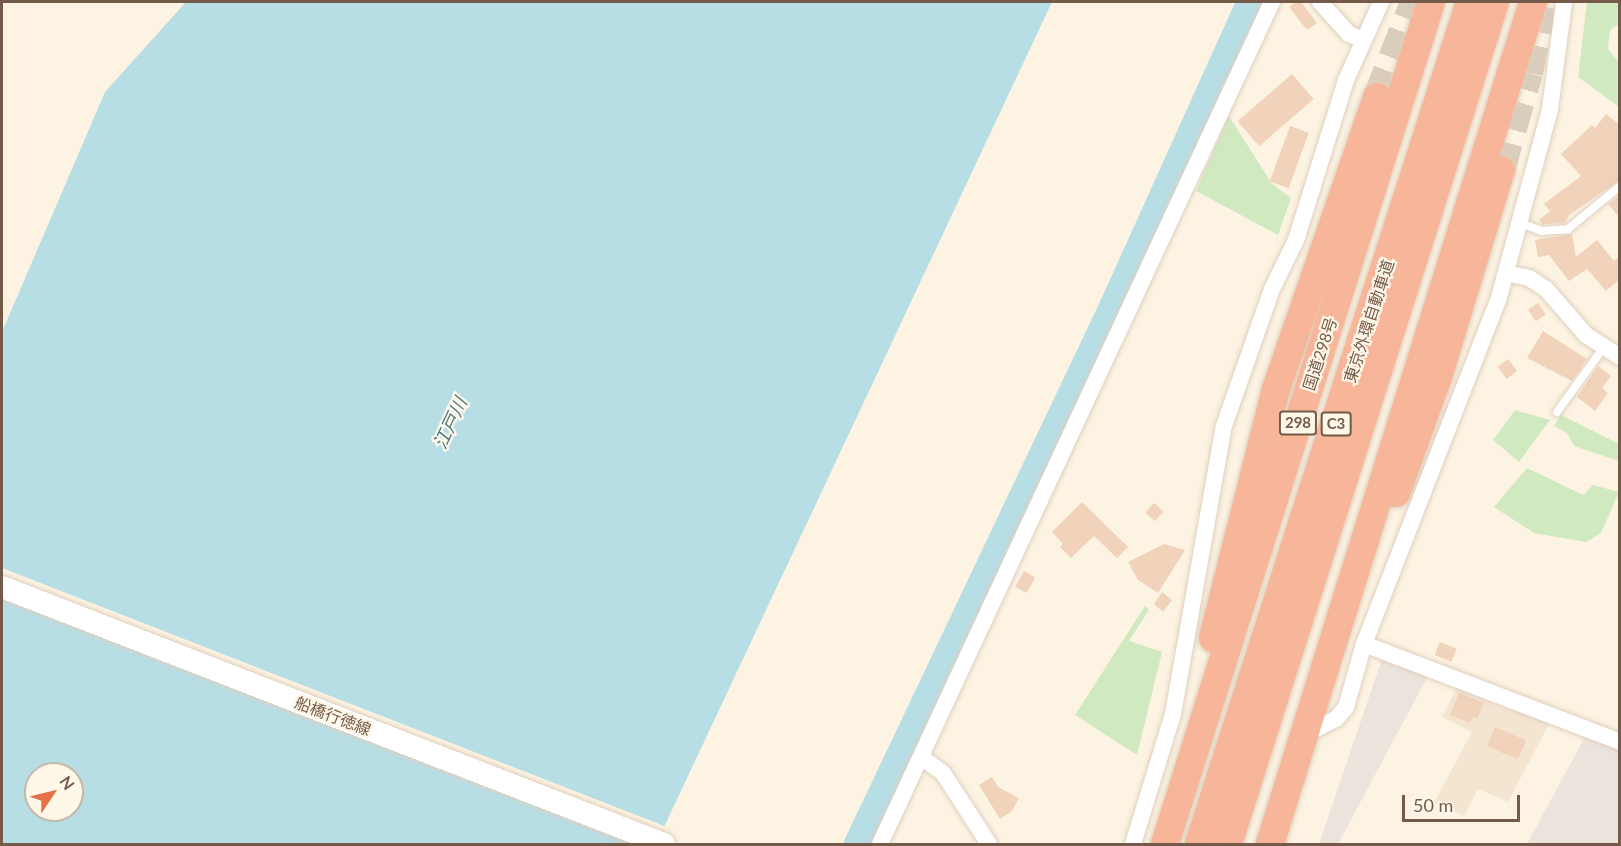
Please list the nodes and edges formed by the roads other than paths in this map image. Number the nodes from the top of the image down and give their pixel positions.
1 (1272, 2) edge
2 (1320, 2) edge
3 (1381, 2) edge
4 (1431, 2) edge
5 (1470, 2) edge
6 (1495, 2) edge
7 (1533, 2) edge
8 (1564, 2) edge
9 (1364, 40) junction
10 (1377, 97) tunnel mouth
11 (1501, 170) tunnel mouth
12 (1620, 186) edge
13 (1518, 222) junction
14 (1506, 273) junction
15 (1604, 347) junction
16 (1620, 357) edge
17 (1557, 412) dead end
18 (2, 587) edge
19 (1364, 644) junction
20 (1328, 649) junction
21 (1304, 735) junction
22 (1620, 742) edge
23 (921, 758) junction
24 (1188, 770) junction
25 (664, 844) edge
26 (879, 844) edge
27 (989, 844) edge
28 (1133, 844) edge
29 (1165, 844) edge
30 (1199, 844) edge
31 (1228, 844) edge
32 (1270, 844) edge

1 - 23 street
2 - 9 street
3 - 9 street
4 - 24 highway, 国道298号 / 298
5 - 30 highway, 東京外環自動車道 / C3
6 - 31 highway, 東京外環自動車道 / C3
7 - 20 highway
8 - 13 street
9 - 28 street
10 - 24 highway
11 - 20 highway
12 - 13 lane
13 - 14 street
14 - 15 street
14 - 19 street
15 - 16 street
15 - 17 lane
18 - 25 main road, 船橋行徳線
19 - 21 street
19 - 22 street
20 - 21 highway
21 - 32 highway
23 - 26 street
23 - 27 street
24 - 29 highway, 国道298号 / 298

